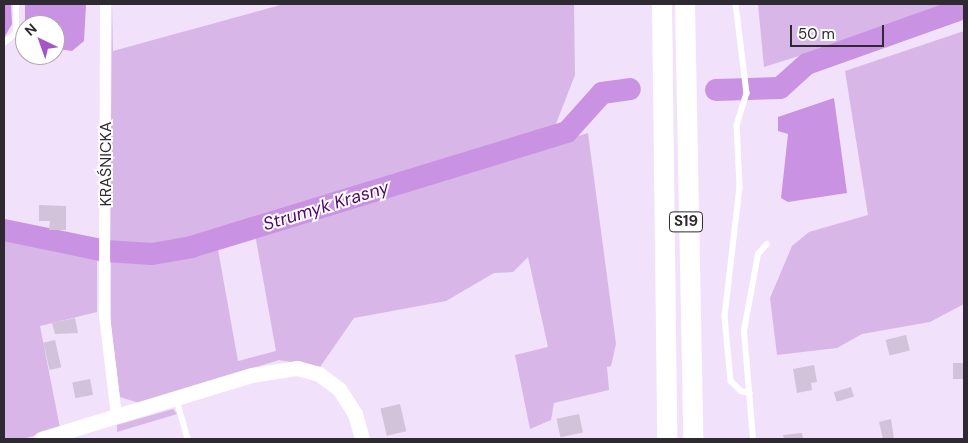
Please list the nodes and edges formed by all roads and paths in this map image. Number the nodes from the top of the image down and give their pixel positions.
1 (16, 4) edge
2 (105, 4) edge
3 (662, 4) edge
4 (685, 4) edge
5 (736, 4) edge
6 (4, 43) edge
7 (673, 117) junction
8 (767, 244) dead end
9 (750, 393) junction
10 (176, 398) junction
11 (116, 416) junction
12 (41, 439) edge
13 (188, 439) edge
14 (362, 439) edge
15 (667, 439) edge
16 (692, 439) edge
17 (754, 439) edge

1 - 6 lane
2 - 11 street, KRAŚNICKA
3 - 7 highway, S19
4 - 7 highway, S19
5 - 9 lane
7 - 15 highway, S19
7 - 16 highway, S19
8 - 9 lane
9 - 17 lane
10 - 11 street
10 - 13 lane
10 - 14 street
11 - 12 street

